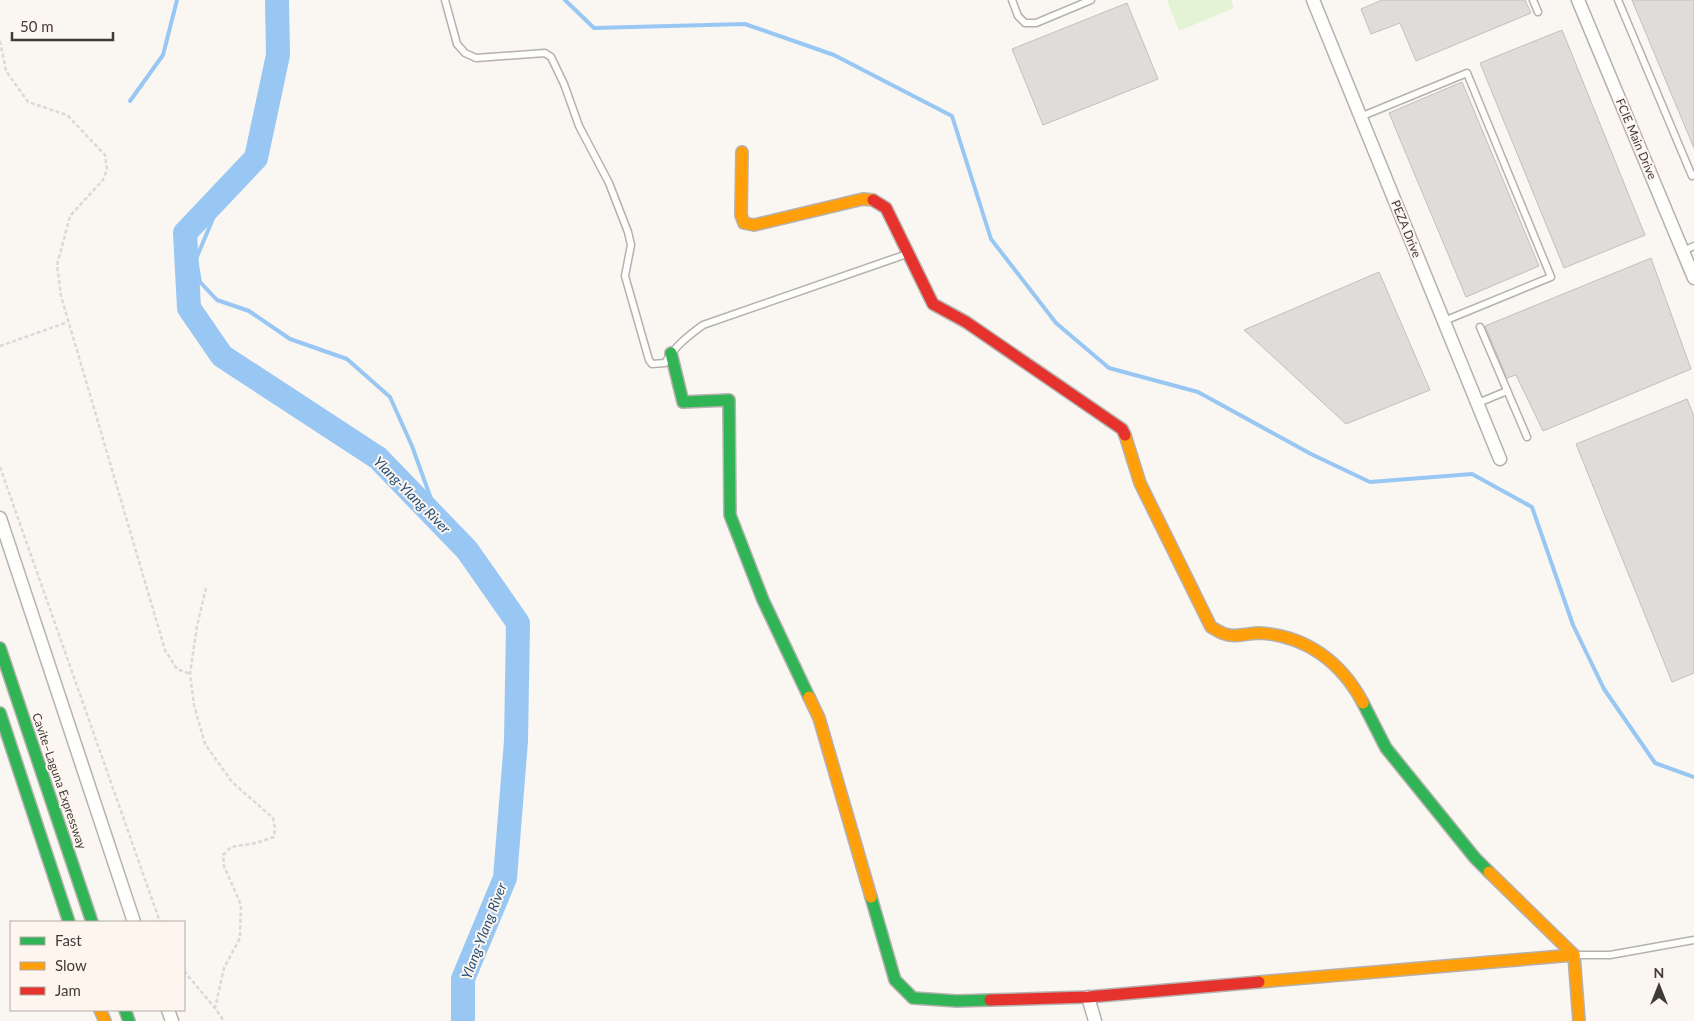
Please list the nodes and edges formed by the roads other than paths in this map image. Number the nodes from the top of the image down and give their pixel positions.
1 (445, 0) edge
2 (1012, 0) edge
3 (1091, 0) edge
4 (1313, 0) edge
5 (1533, 0) edge
6 (1578, 0) edge
7 (1618, 0) edge
8 (1538, 12) dead end
9 (1360, 117) junction
10 (742, 152) dead end
11 (1694, 175) edge
12 (1688, 248) edge
13 (907, 254) junction
14 (1694, 278) edge
15 (1444, 321) junction
16 (1480, 327) dead end
17 (671, 353) junction
18 (1507, 391) junction
19 (1478, 403) junction
20 (1526, 437) dead end
21 (1500, 459) dead end
22 (0, 518) edge
23 (0, 648) edge
24 (0, 713) edge
25 (69, 921) edge
26 (92, 921) edge
27 (134, 921) edge
28 (1694, 940) edge
29 (1574, 955) junction
30 (1088, 997) junction
31 (1095, 1021) edge
32 (1578, 1021) edge

1 - 17 lane
2 - 3 lane
4 - 9 street, PEZA Drive
5 - 8 lane
6 - 12 street, FCIE Main Drive
7 - 11 lane
9 - 15 street, PEZA Drive
9 - 15 lane
10 - 13 main road
12 - 14 street, FCIE Main Drive
13 - 17 lane
13 - 29 main road
15 - 19 street, PEZA Drive
16 - 18 lane
17 - 30 main road
18 - 19 lane
18 - 20 lane
19 - 21 street, PEZA Drive
22 - 27 street
23 - 26 main road, Cavite–Laguna Expressway
24 - 25 main road
28 - 29 lane
29 - 30 main road
29 - 32 main road
30 - 31 street

